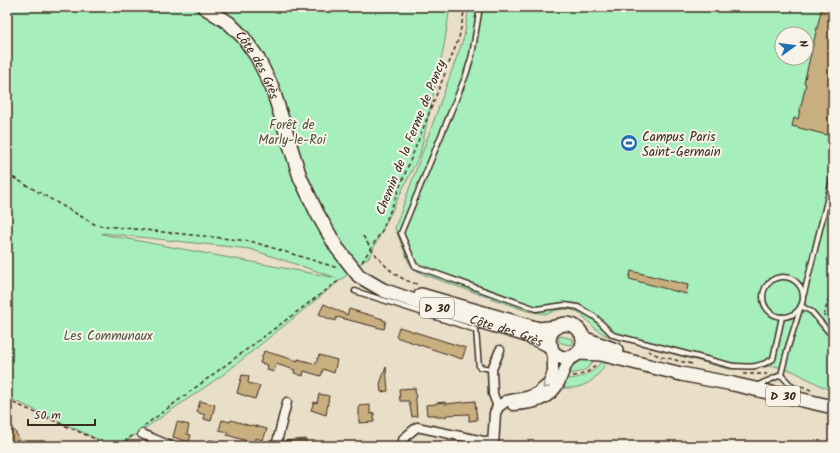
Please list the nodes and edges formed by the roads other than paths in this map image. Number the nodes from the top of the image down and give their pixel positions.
1 (204, 7) edge
2 (480, 7) edge
3 (833, 176) edge
4 (337, 248) junction
5 (355, 291) dead end
6 (804, 296) junction
7 (801, 306) junction
8 (782, 318) junction
9 (557, 327) junction
10 (833, 337) edge
11 (583, 338) junction
12 (552, 348) junction
13 (500, 350) dead end
14 (575, 355) junction
15 (492, 368) junction
16 (781, 375) junction
17 (733, 384) junction
18 (752, 388) junction
19 (809, 396) junction
20 (287, 402) dead end
21 (500, 407) junction
22 (833, 408) edge
23 (141, 431) road end
24 (406, 436) junction
25 (493, 445) edge
26 (171, 446) edge
27 (210, 446) edge
28 (215, 446) edge
29 (276, 446) edge
30 (401, 446) edge
31 (406, 446) edge

1 - 4 main road, Côte des Grès / D 30
2 - 8 lane
3 - 6 lane
4 - 9 main road, Côte des Grès / D 30
4 - 12 main road, Côte des Grès / D 30
5 - 15 lane
6 - 7 lane
6 - 8 lane
7 - 8 lane
7 - 10 lane
7 - 16 lane
9 - 11 main road
9 - 12 main road
11 - 14 main road
11 - 17 main road, D 30
12 - 14 main road
12 -> 21 street
13 - 15 street
14 - 17 main road, D 30
14 - 21 street
15 - 21 street
16 - 18 lane
16 - 19 lane
17 - 18 main road, D 30
18 - 19 main road, D 30
19 - 22 main road, D 30
20 - 29 street
21 - 25 street
23 - 26 street
24 - 25 street
24 - 30 street
24 - 31 street
27 - 28 street

